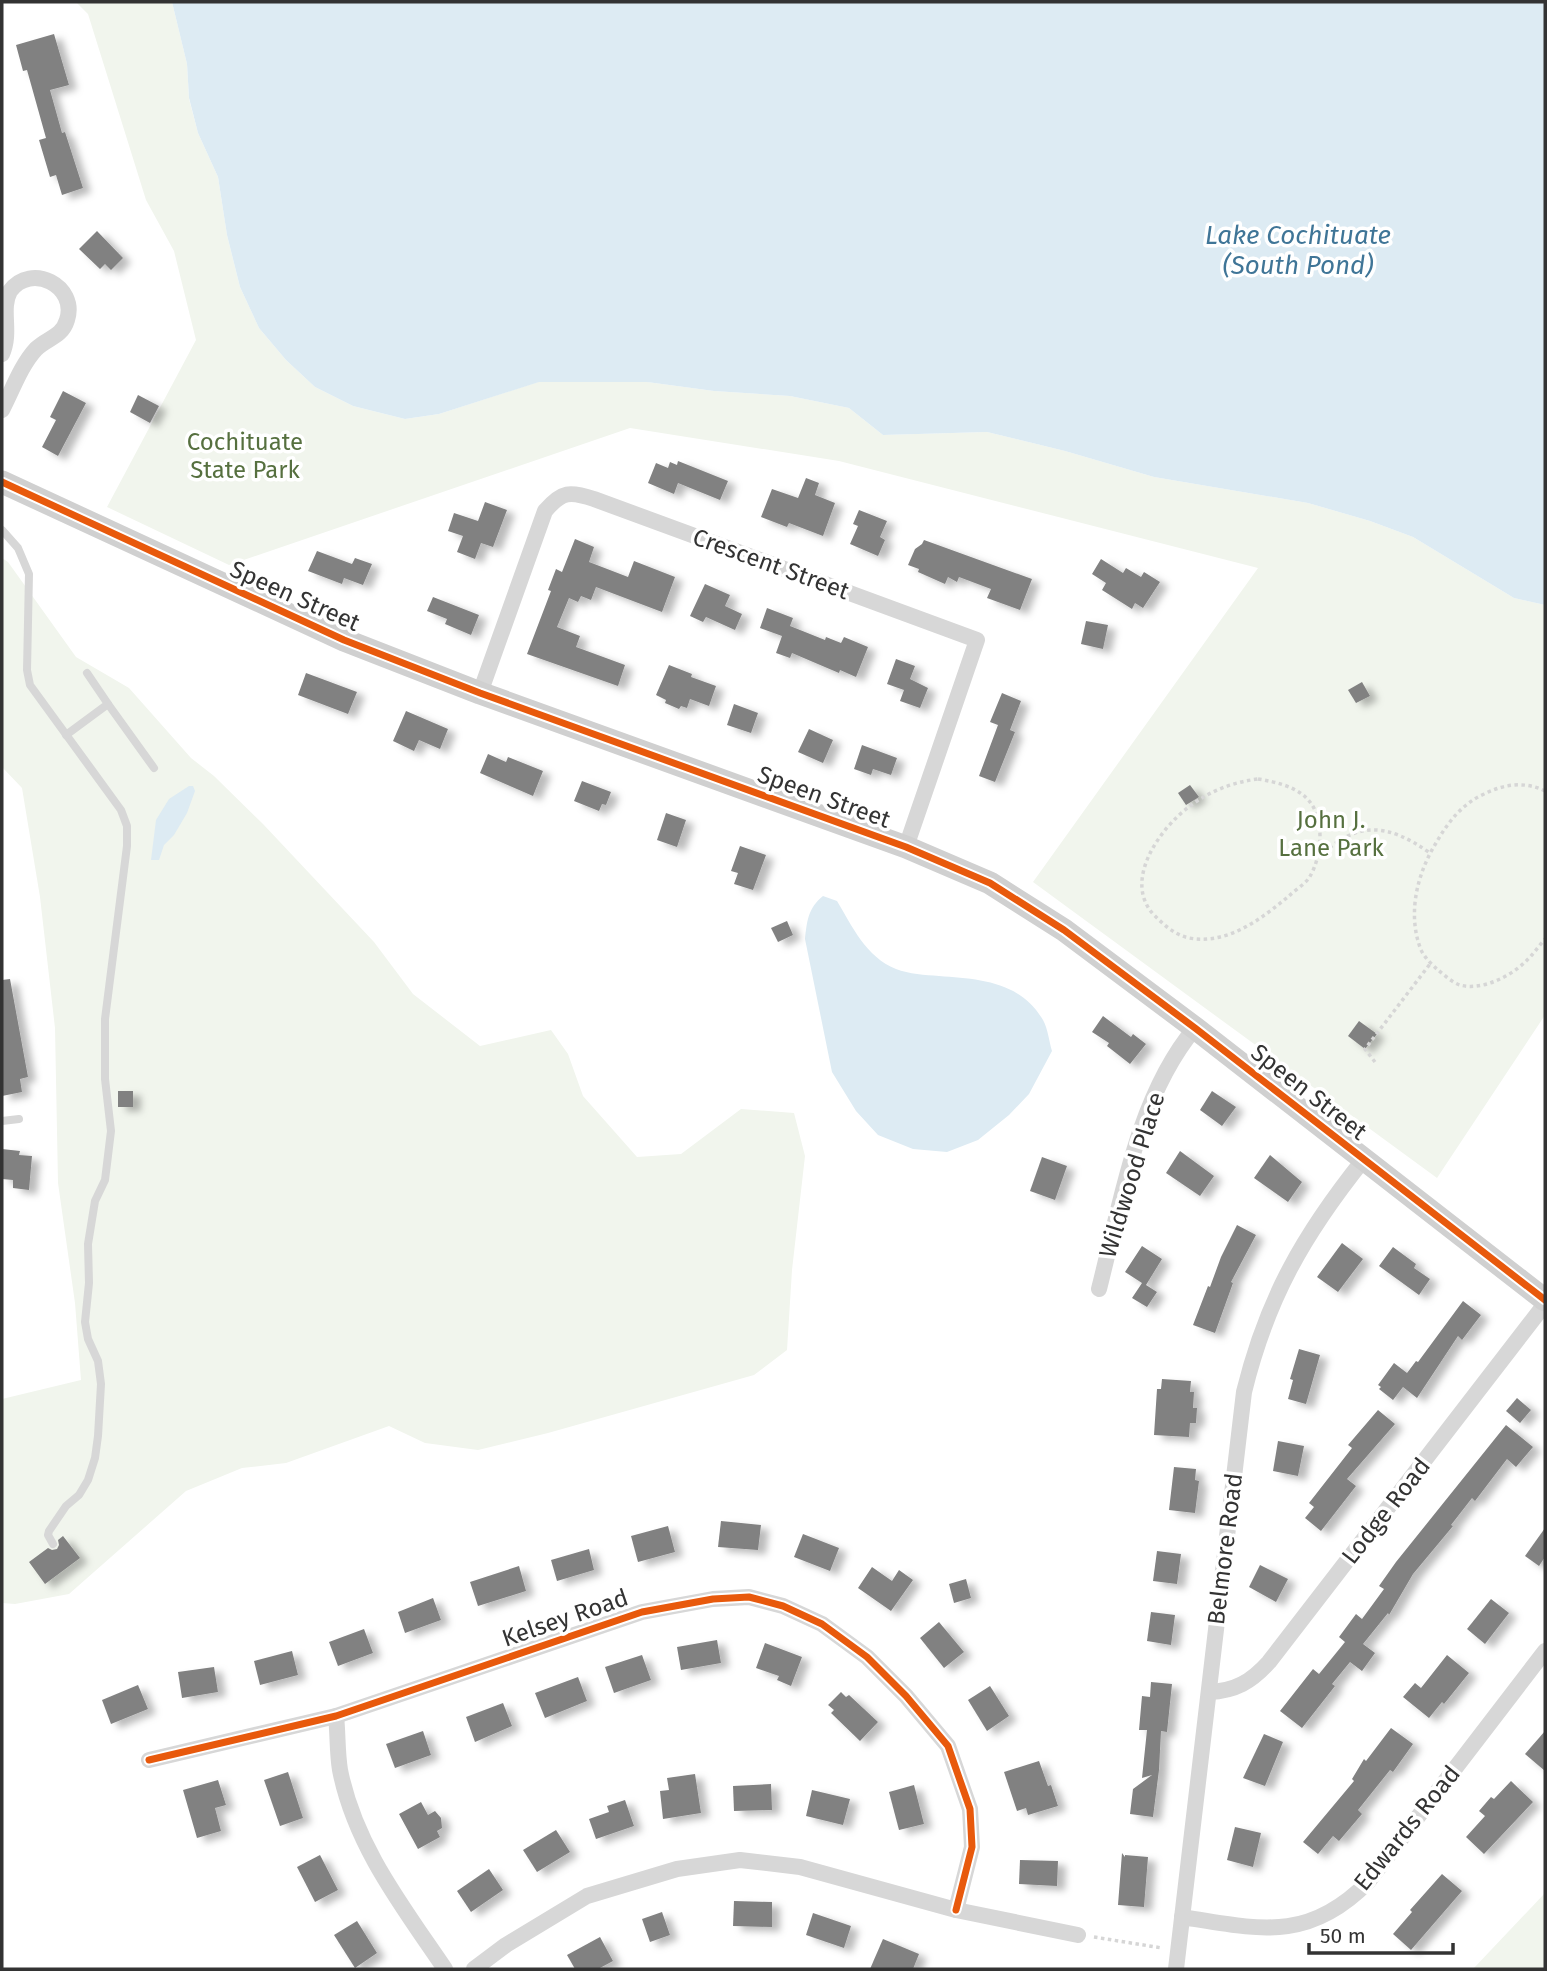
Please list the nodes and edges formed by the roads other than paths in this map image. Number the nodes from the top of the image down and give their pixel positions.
1 (2, 354) edge
2 (2, 410) edge
3 (2, 482) edge
4 (2, 530) edge
5 (87, 673) dead end
6 (480, 693) junction
7 (108, 704) junction
8 (66, 735) junction
9 (154, 768) dead end
10 (905, 847) junction
11 (1195, 1028) junction
12 (19, 1119) dead end
13 (2, 1121) edge
14 (1364, 1159) junction
15 (1099, 1289) dead end
16 (1545, 1302) edge
17 (53, 1544) dead end
18 (1545, 1651) edge
19 (1209, 1692) junction
20 (336, 1716) junction
21 (149, 1760) dead end
22 (956, 1910) junction
23 (1182, 1917) junction
24 (1073, 1934) road end
25 (445, 1969) edge
26 (474, 1969) edge
27 (1176, 1969) edge

1 - 2 street
3 - 6 street, Speen Street
4 - 8 lane
5 - 7 lane
6 - 10 street, Speen Street
6 - 10 street, Crescent Street
7 - 8 lane
7 - 9 lane
8 - 17 lane
10 - 11 street, Speen Street
11 - 14 street, Speen Street
11 - 15 street, Wildwood Place
12 - 13 lane
14 - 16 street, Speen Street
14 - 19 street, Belmore Road
16 - 19 street, Lodge Road
18 - 23 street, Edwards Road
19 - 23 street, Belmore Road
20 - 21 street, Kelsey Road
20 - 22 street, Kelsey Road
20 - 25 street
22 - 24 street
22 - 26 street
23 - 27 street, Belmore Road

